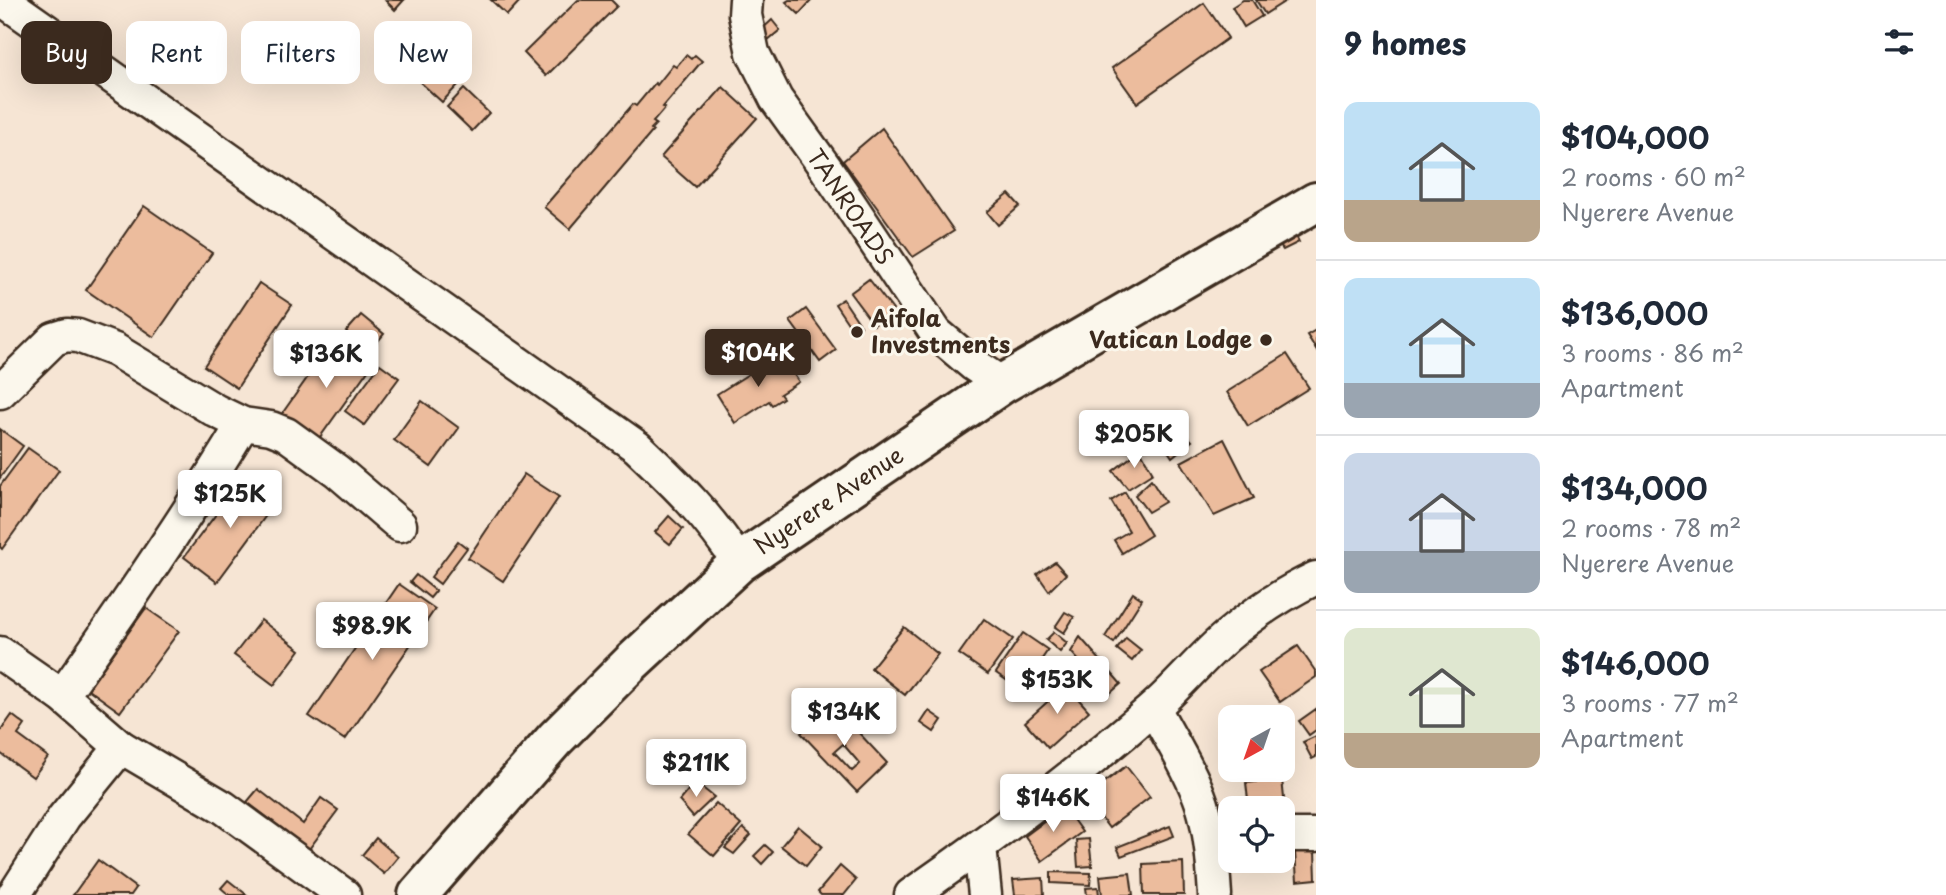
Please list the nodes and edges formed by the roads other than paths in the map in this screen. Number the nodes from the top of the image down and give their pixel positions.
1 (3, 0) edge
2 (746, 0) edge
3 (1316, 202) edge
4 (1002, 384) junction
5 (0, 392) edge
6 (243, 424) junction
7 (400, 525) dead end
8 (739, 563) junction
9 (1316, 578) edge
10 (0, 653) edge
11 (62, 696) junction
12 (1154, 708) junction
13 (121, 747) junction
14 (1295, 835) edge
15 (1316, 835) edge
16 (1218, 837) edge
17 (980, 847) junction
18 (1218, 869) edge
19 (10, 888) edge
20 (344, 895) edge
21 (418, 895) edge
22 (911, 895) edge
23 (985, 895) edge
24 (1215, 895) edge

1 - 8 street
2 - 4 street, TANROADS
3 - 4 main road, Nyerere Avenue
4 - 8 main road, Nyerere Avenue
5 - 6 street
6 - 7 street
6 - 11 street
8 - 21 main road, Nyerere Avenue
9 - 12 street
10 - 11 street
11 - 13 street
12 - 16 street
12 - 17 street
13 - 19 street
13 - 20 street
14 - 15 street
17 - 22 street
17 - 23 street
18 - 24 street

